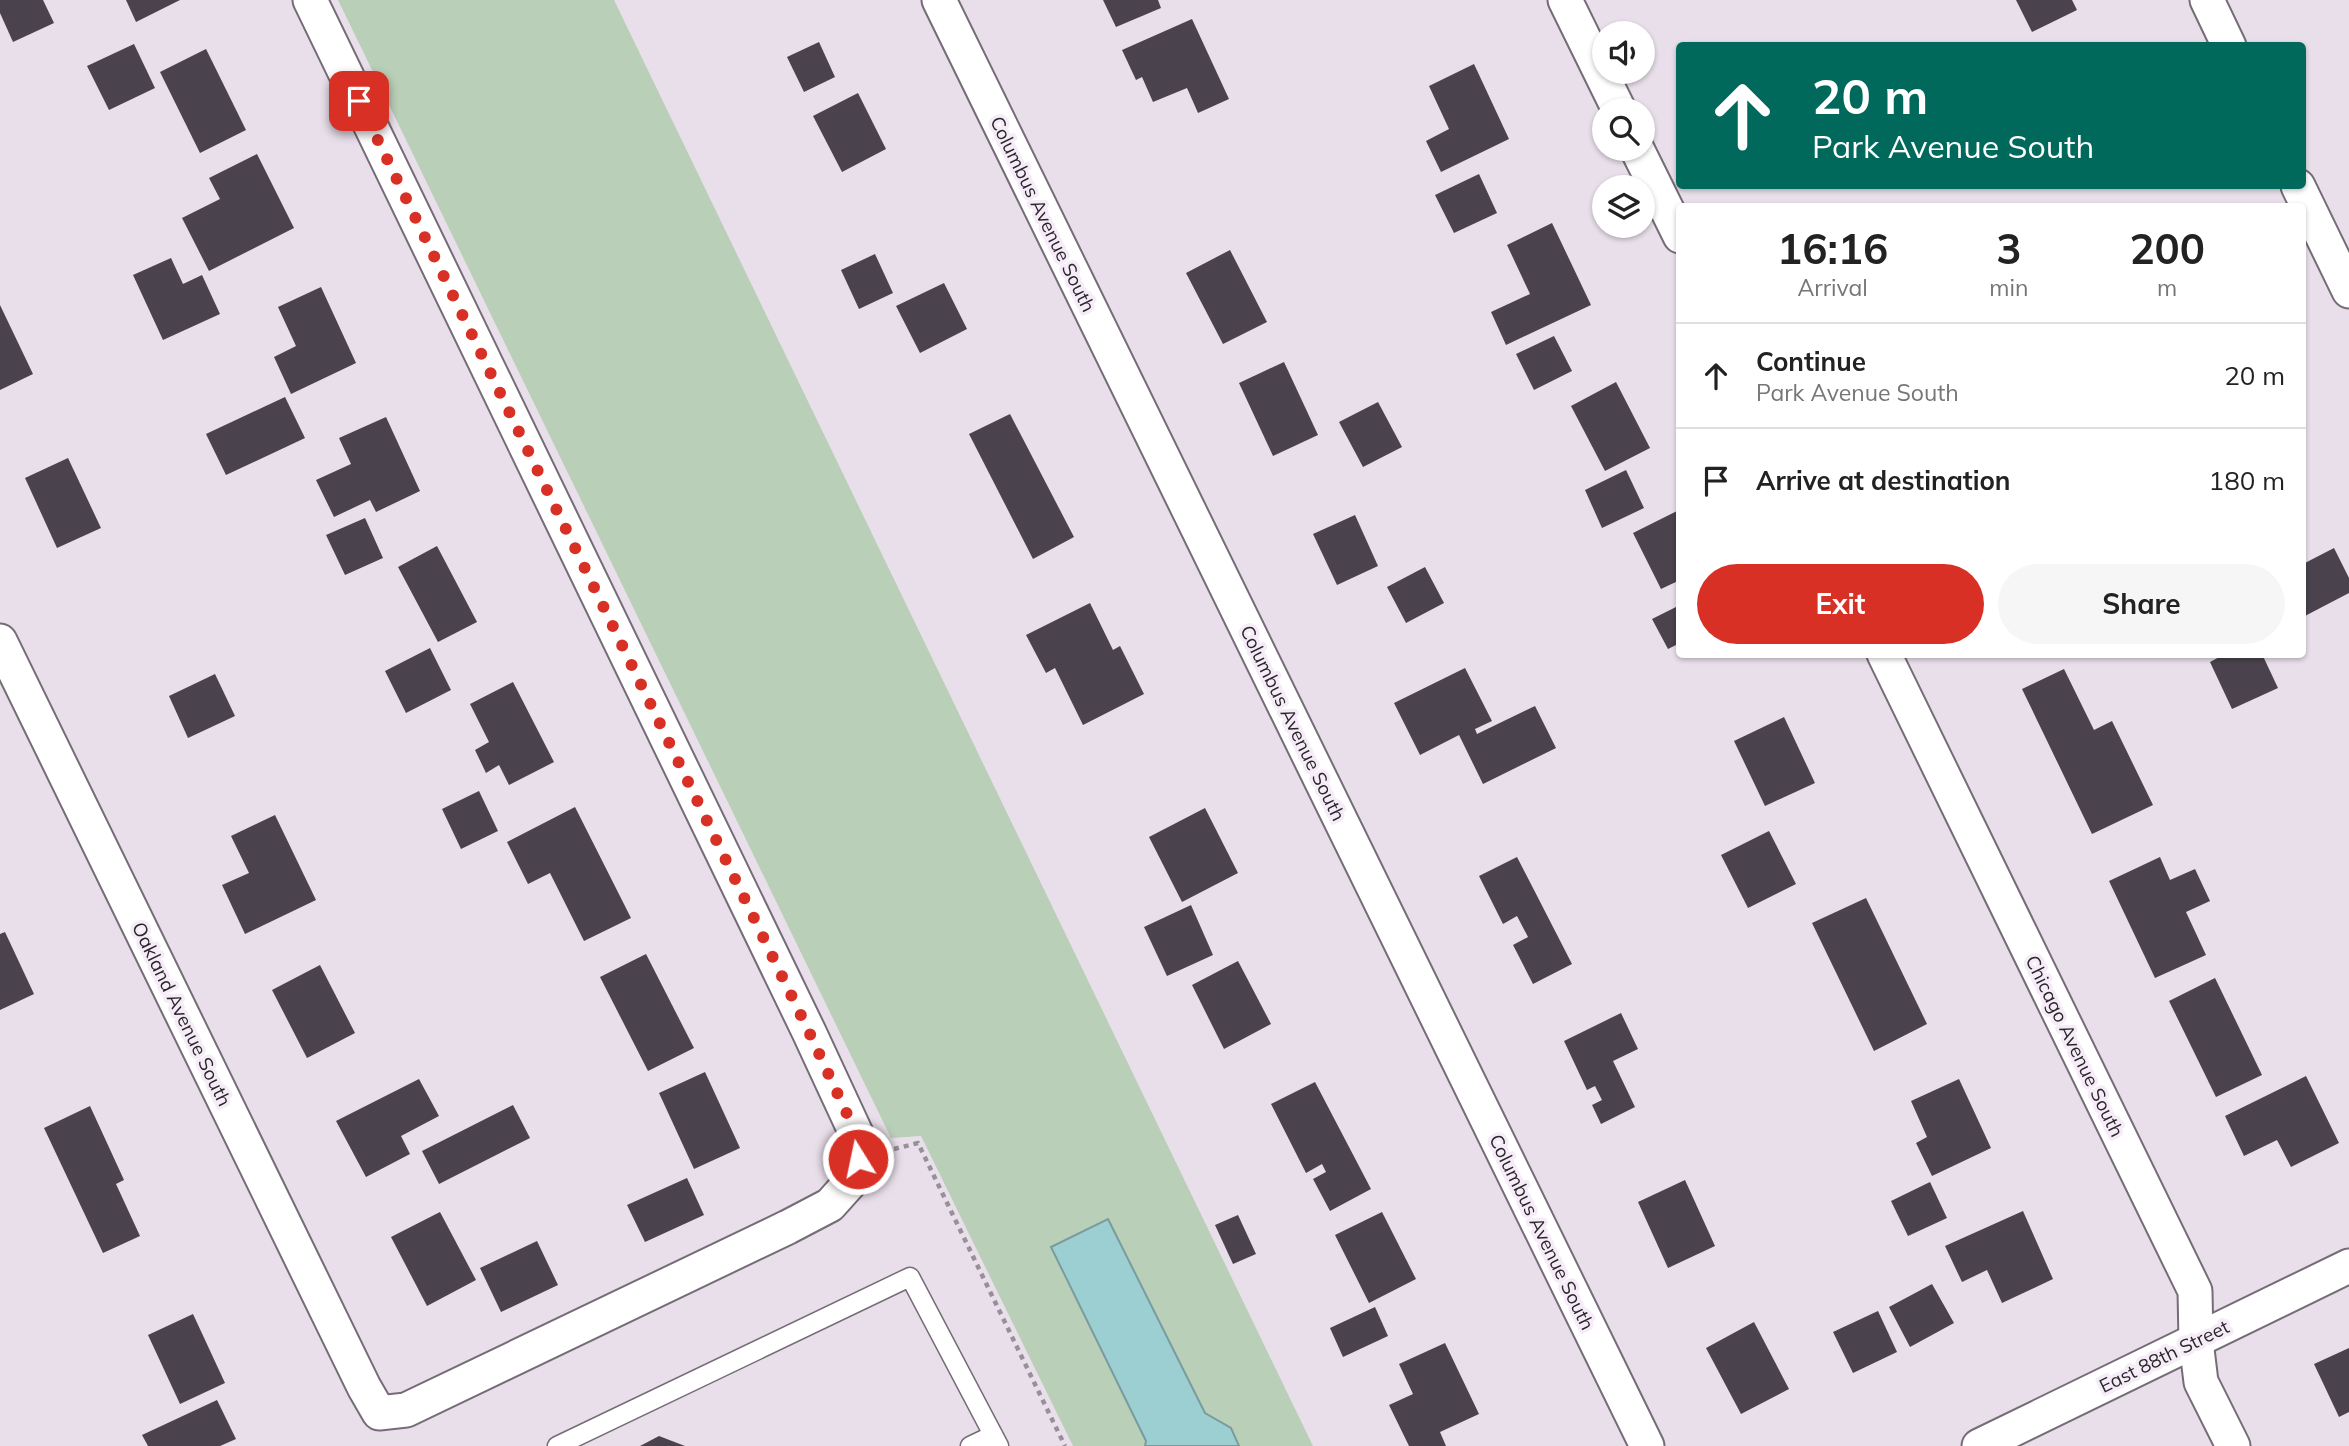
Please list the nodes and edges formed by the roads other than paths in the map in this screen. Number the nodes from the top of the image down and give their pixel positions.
1 (310, 0) edge
2 (939, 0) edge
3 (1565, 0) edge
4 (2207, 0) edge
5 (2227, 42) edge
6 (1613, 98) edge
7 (1643, 161) edge
8 (2299, 189) edge
9 (1676, 228) edge
10 (2349, 291) edge
11 (0, 641) edge
12 (1886, 658) edge
13 (2349, 1266) edge
14 (2196, 1341) junction
15 (996, 1440) edge
16 (557, 1446) edge
17 (970, 1446) edge
18 (1647, 1446) edge
19 (1979, 1446) edge
20 (2233, 1446) edge

1 - 11 street, Oakland Avenue South
2 - 18 street, Columbus Avenue South
3 - 6 street
4 - 5 street
7 - 9 street
8 - 10 street
12 - 14 street, Chicago Avenue South
13 - 14 street, East 88th Street
14 - 19 street, East 88th Street
14 - 20 street, Chicago Avenue South
15 - 16 lane
15 - 17 lane

